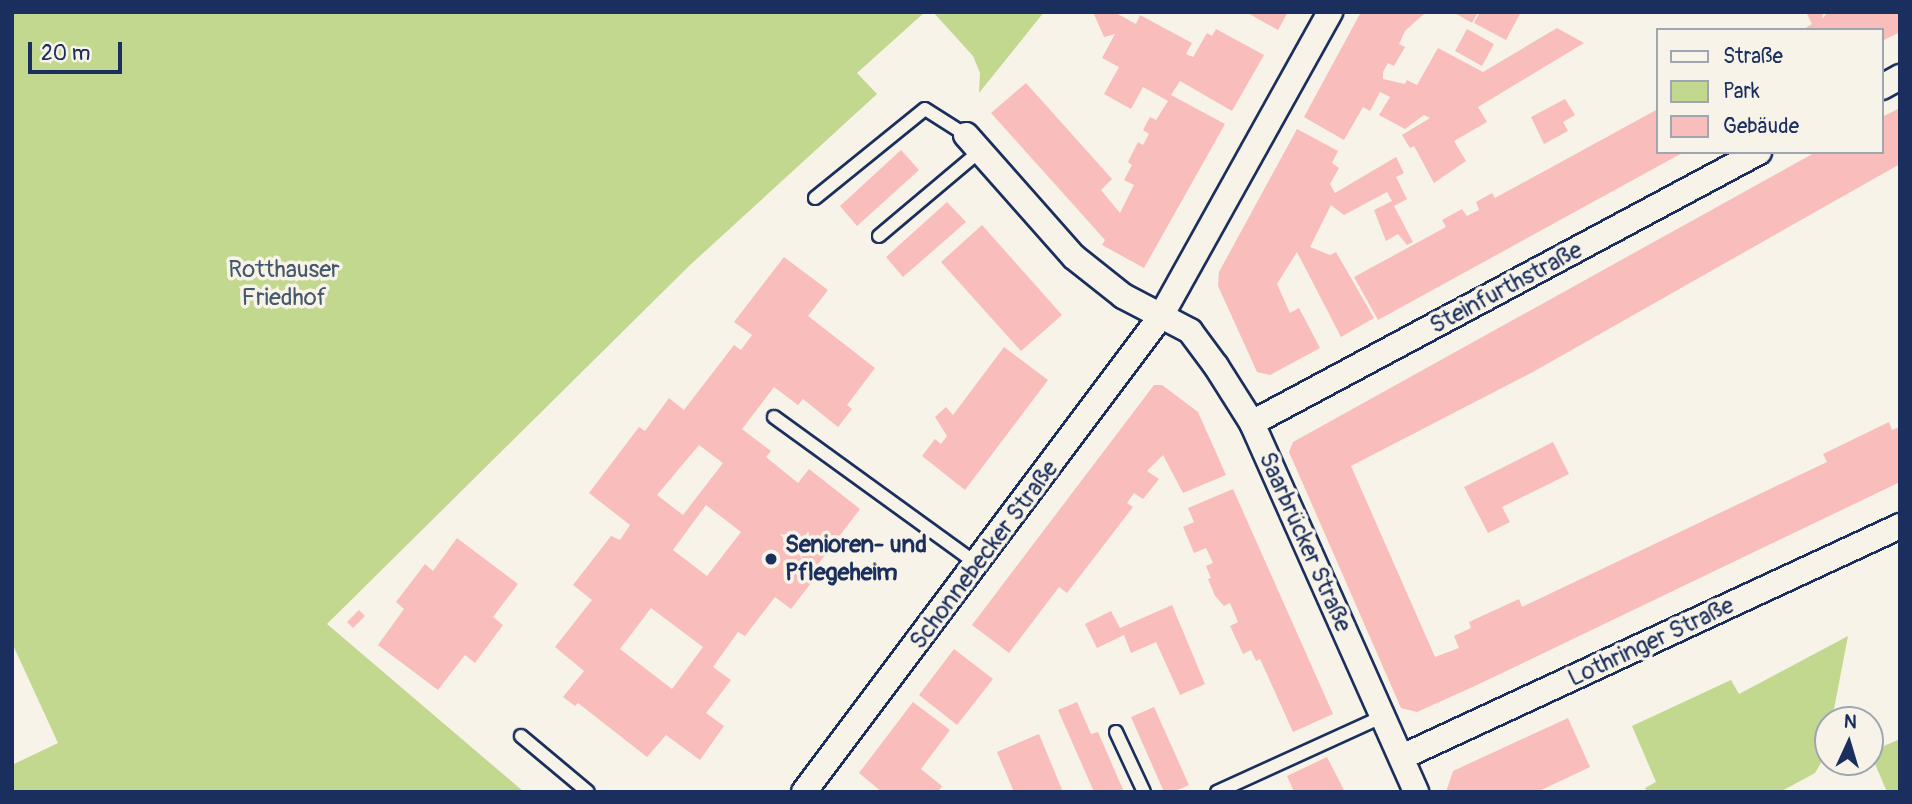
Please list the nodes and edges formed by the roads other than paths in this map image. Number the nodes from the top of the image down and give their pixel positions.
1 (1330, 12) edge
2 (1900, 78) edge
3 (1884, 86) edge
4 (973, 143) junction
5 (1755, 154) edge
6 (815, 198) dead end
7 (878, 236) dead end
8 (1161, 316) junction
9 (774, 417) dead end
10 (1252, 423) junction
11 (1900, 526) edge
12 (978, 564) junction
13 (1384, 716) junction
14 (1116, 732) dead end
15 (521, 736) dead end
16 (1402, 757) junction
17 (1232, 789) edge
18 (588, 792) edge
19 (804, 792) edge
20 (1144, 792) edge
21 (1217, 792) edge
22 (1416, 792) edge

1 - 8 street, Schonnebecker Straße
2 - 3 street
4 - 6 lane
4 - 7 lane
4 - 8 street
5 - 10 street, Steinfurthstraße
8 - 10 street, Saarbrücker Straße
8 - 12 street, Schonnebecker Straße
9 - 12 lane
10 - 13 street, Saarbrücker Straße
11 - 16 street, Lothringer Straße
12 - 19 street, Schonnebecker Straße
13 - 16 street, Saarbrücker Straße
13 - 17 lane
14 - 20 lane
15 - 18 lane
16 - 22 street, Saarbrücker Straße
17 - 21 lane

